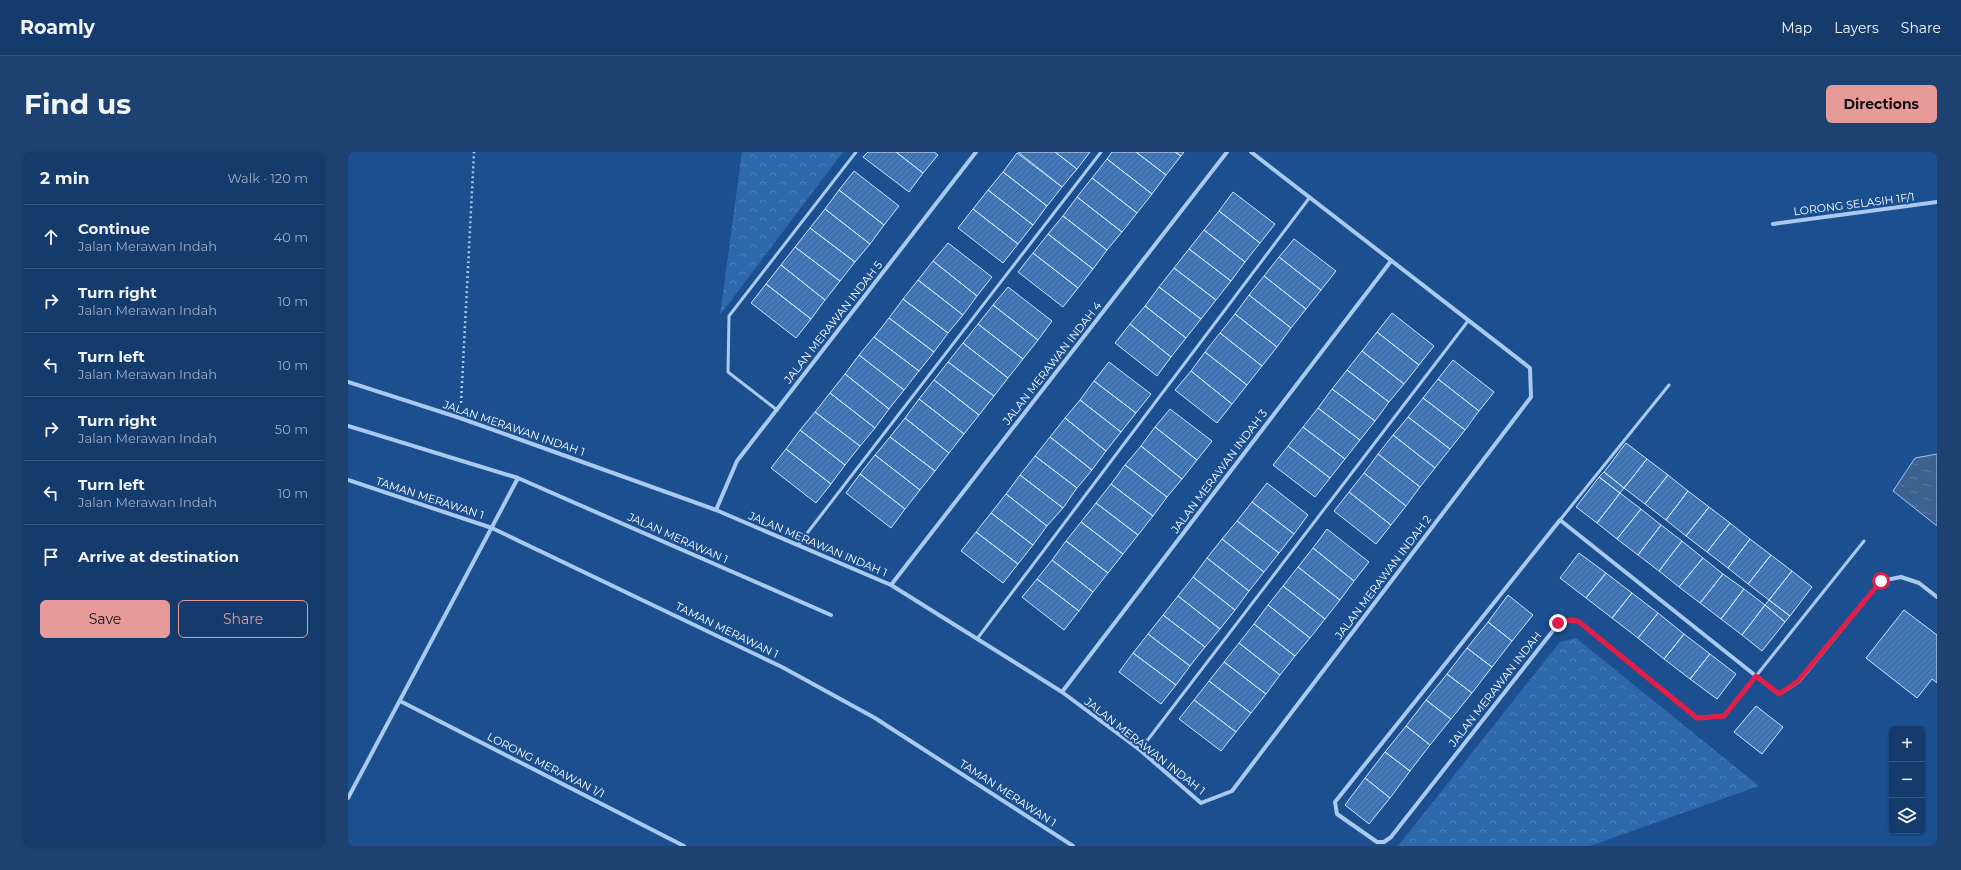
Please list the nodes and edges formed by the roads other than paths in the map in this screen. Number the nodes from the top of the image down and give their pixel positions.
1 (856, 152) edge
2 (976, 152) edge
3 (1101, 152) edge
4 (1227, 152) edge
5 (1251, 152) edge
6 (1310, 197) junction
7 (1937, 202) edge
8 (1773, 224) dead end
9 (1391, 261) junction
10 (1468, 321) junction
11 (348, 382) edge
12 (1669, 385) dead end
13 (777, 410) junction
14 (348, 426) edge
15 (518, 478) junction
16 (348, 480) edge
17 (716, 510) junction
18 (1560, 520) junction
19 (492, 528) junction
20 (1864, 541) dead end
21 (798, 545) junction
22 (891, 585) junction
23 (1937, 597) edge
24 (831, 615) dead end
25 (977, 639) junction
26 (1756, 676) junction
27 (1062, 692) junction
28 (400, 701) junction
29 (1140, 750) junction
30 (1232, 791) joint
31 (348, 798) edge
32 (684, 846) edge
33 (1073, 846) edge

1 - 13 lane
2 - 13 street, JALAN MERAWAN INDAH 5
3 - 21 lane
4 - 22 street, JALAN MERAWAN INDAH 4
5 - 6 street
6 - 9 street
6 - 25 lane
7 - 8 street, LORONG SELASIH 1F/1
9 - 10 street
9 - 27 street, JALAN MERAWAN INDAH 3
10 - 29 lane
10 - 30 street, JALAN MERAWAN INDAH 2
11 - 17 street, JALAN MERAWAN INDAH 1
12 - 18 lane
13 - 17 street, JALAN MERAWAN INDAH 5
14 - 15 street, JALAN MERAWAN 1
15 - 19 street
15 - 24 street, JALAN MERAWAN 1
16 - 19 street, TAMAN MERAWAN 1
17 - 21 street, JALAN MERAWAN INDAH 1
18 - 26 street
18 - 26 street, JALAN MERAWAN INDAH
19 - 28 street
19 - 33 street, TAMAN MERAWAN 1
20 - 26 lane
21 - 22 street, JALAN MERAWAN INDAH 1
22 - 25 street, JALAN MERAWAN INDAH 1
23 - 26 street
25 - 27 street, JALAN MERAWAN INDAH 1
27 - 29 street, JALAN MERAWAN INDAH 1
28 - 31 street
28 - 32 street, LORONG MERAWAN 1/1
29 - 30 street, JALAN MERAWAN INDAH 1

